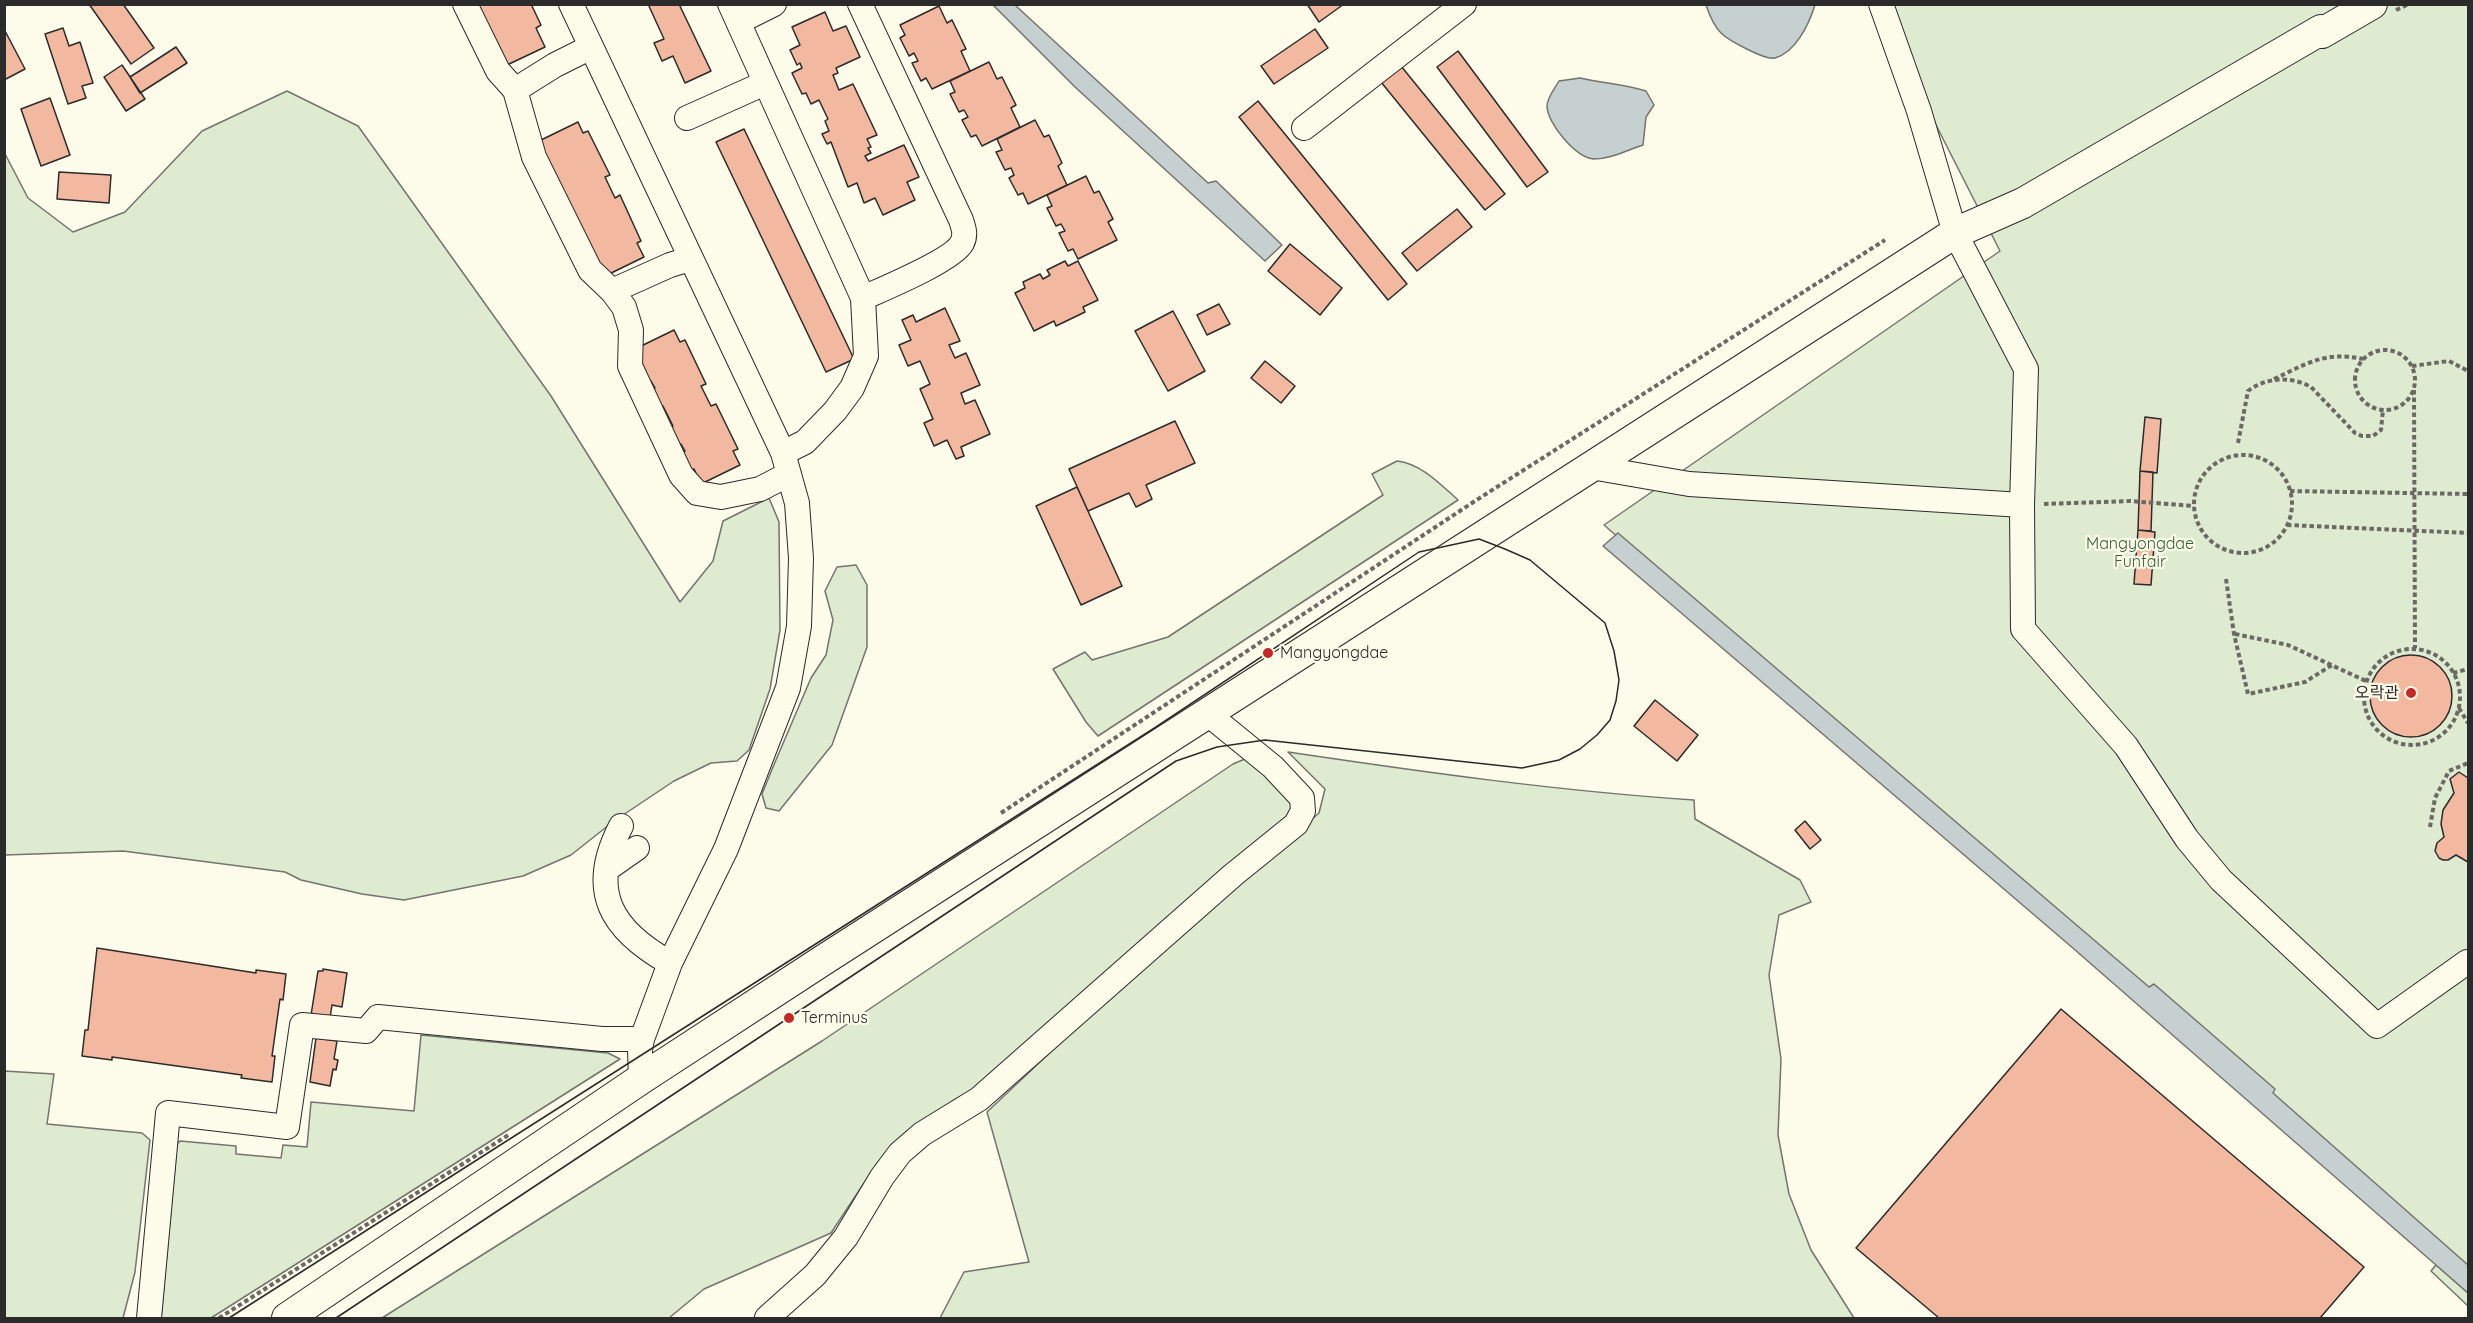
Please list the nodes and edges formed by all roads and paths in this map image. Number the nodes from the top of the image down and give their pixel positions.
1 (465, 4) edge
2 (571, 4) edge
3 (774, 4) edge
4 (860, 4) edge
5 (1464, 4) edge
6 (1881, 4) edge
7 (2372, 4) edge
8 (734, 13) edge
9 (591, 47) junction
10 (765, 83) junction
11 (515, 90) junction
12 (687, 118) dead end
13 (1304, 128) dead end
14 (1955, 233) junction
15 (1885, 240) dead end
16 (690, 259) junction
17 (612, 291) junction
18 (863, 298) junction
19 (2364, 359) junction
20 (2412, 366) junction
21 (2469, 371) edge
22 (2274, 379) junction
23 (2414, 390) junction
24 (2383, 410) junction
25 (2238, 443) dead end
26 (786, 464) junction
27 (1591, 467) junction
28 (2290, 490) junction
29 (2415, 492) junction
30 (2469, 494) edge
31 (2022, 505) junction
32 (2194, 506) junction
33 (2287, 525) junction
34 (2415, 531) junction
35 (2469, 533) edge
36 (2226, 579) dead end
37 (2235, 634) junction
38 (2415, 648) junction
39 (2332, 665) junction
40 (2469, 669) edge
41 (2453, 672) junction
42 (2366, 681) junction
43 (2458, 707) junction
44 (1208, 714) junction
45 (2469, 723) edge
46 (2469, 763) edge
47 (998, 815) dead end
48 (621, 826) dead end
49 (2430, 827) dead end
50 (637, 848) dead end
51 (607, 869) junction
52 (2468, 962) edge
53 (670, 963) junction
54 (642, 1039) junction
55 (641, 1079) junction
56 (514, 1131) dead end
57 (149, 1318) edge
58 (219, 1318) edge
59 (287, 1318) edge
60 (767, 1318) edge

1 - 11 street
2 - 9 street
3 - 8 street
4 - 18 street
5 - 13 street
6 - 14 street
7 - 14 main road
8 - 10 street
9 - 11 street
9 - 16 street
10 - 12 street
10 - 18 street
11 - 17 street
14 - 27 main road
14 - 31 street
15 - 47 path
16 - 17 street
16 - 26 street
17 - 26 street
18 - 26 street
19 - 20 path
19 - 22 path
19 - 24 path
20 - 21 path
20 - 23 path
22 - 24 path
22 - 25 path
23 - 24 path
23 - 29 path
26 - 53 street
27 - 31 street
27 - 44 main road
28 - 29 path
28 - 32 path
28 - 33 path
29 - 30 path
29 - 34 path
31 - 32 path
31 - 52 street
32 - 33 path
33 - 34 path
34 - 35 path
34 - 38 path
36 - 37 path
37 - 39 path
37 - 39 path
38 - 41 path
38 - 42 path
39 - 42 path
40 - 41 path
41 - 43 path
42 - 43 path
43 - 45 path
44 - 55 main road
44 - 60 street
46 - 49 path
48 - 51 street
50 - 51 street
51 - 53 street
53 - 54 street
54 - 55 street
54 - 57 street
55 - 59 main road
56 - 58 path

